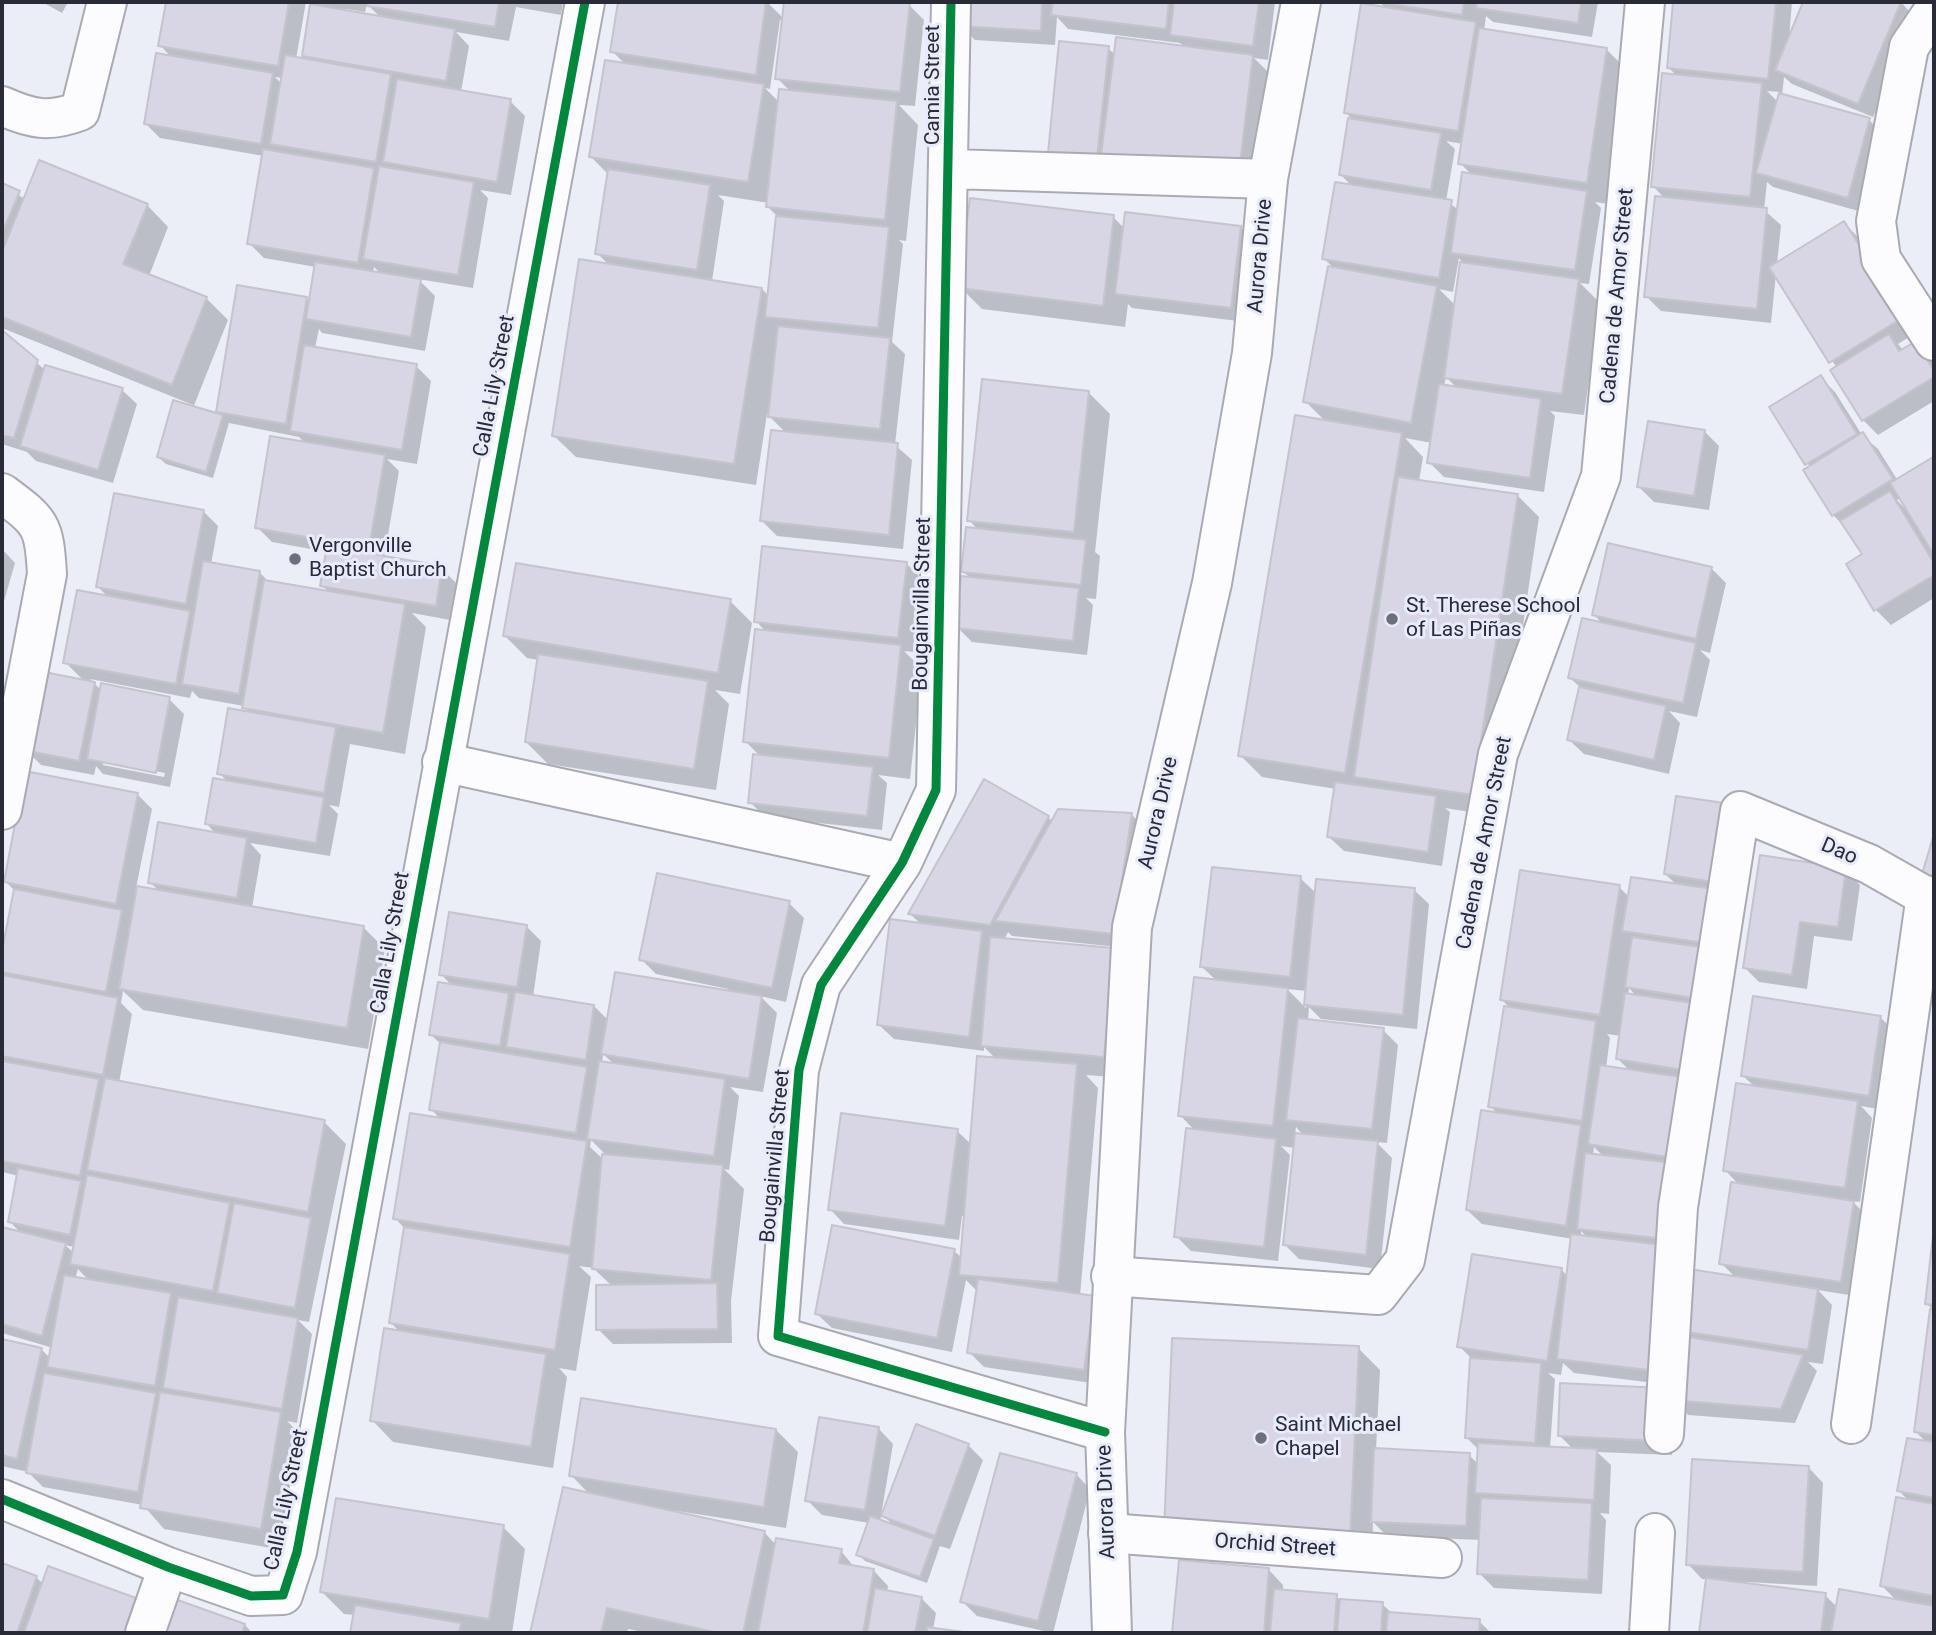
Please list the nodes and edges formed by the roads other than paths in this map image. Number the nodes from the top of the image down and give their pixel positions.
1 (107, 2) edge
2 (585, 2) edge
3 (951, 2) edge
4 (1301, 2) edge
5 (1645, 2) edge
6 (1934, 9) edge
7 (2, 106) edge
8 (951, 169) junction
9 (1268, 179) junction
10 (1934, 341) edge
11 (2, 493) edge
12 (442, 762) junction
13 (2, 810) edge
14 (902, 863) junction
15 (1930, 898) edge
16 (1111, 1276) junction
17 (1851, 1424) dead end
18 (1105, 1432) junction
19 (1664, 1434) dead end
20 (2, 1499) edge
21 (1108, 1533) junction
22 (1655, 1533) dead end
23 (1442, 1559) dead end
24 (168, 1567) junction
25 (145, 1633) edge
26 (1112, 1633) edge
27 (1648, 1633) edge

1 - 7 street
2 - 12 street, Calla Lily Street
3 - 8 street, Camia Street
4 - 9 street, Aurora Drive
5 - 16 street, Cadena de Amor Street
6 - 10 street
8 - 9 street
8 - 14 street, Bougainvilla Street
9 - 16 street, Aurora Drive
11 - 13 street
12 - 14 street
12 - 24 street, Calla Lily Street
14 - 18 street, Bougainvilla Street
15 - 17 street
15 - 19 street, Dao
16 - 18 street, Aurora Drive
18 - 21 street, Aurora Drive
20 - 24 street, Calla Lily Street
21 - 23 street, Orchid Street
21 - 26 street, Aurora Drive
22 - 27 street
24 - 25 street

